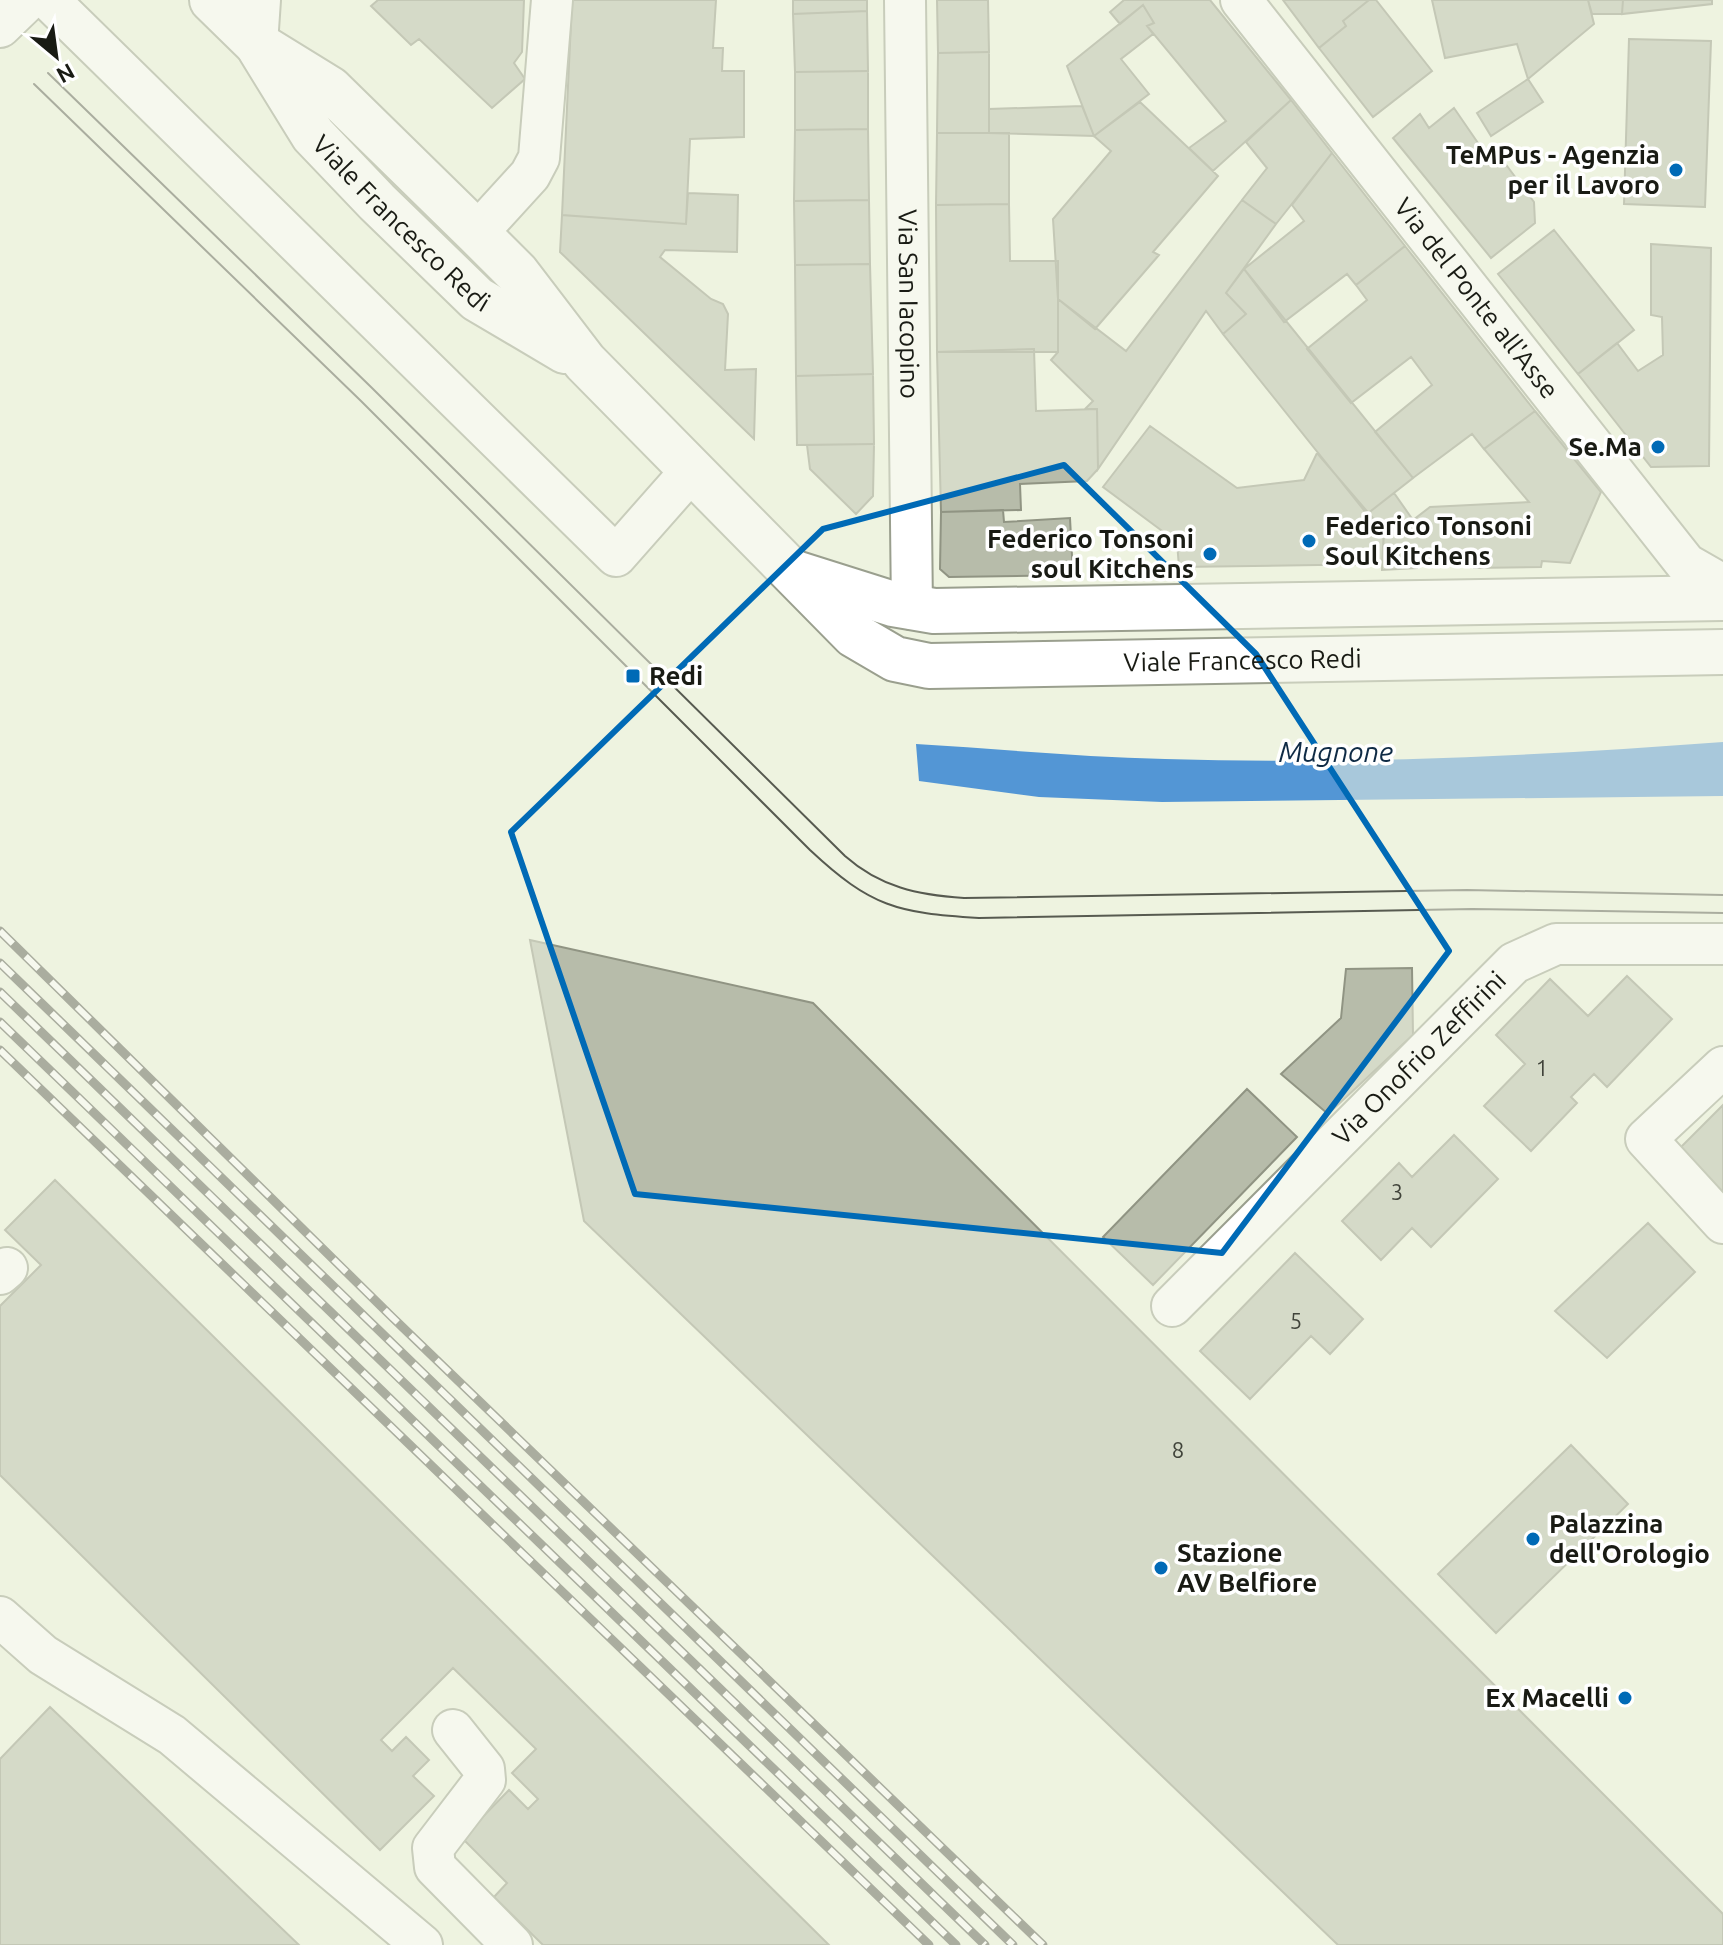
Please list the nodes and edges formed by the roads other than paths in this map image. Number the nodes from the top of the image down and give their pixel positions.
1 (212, 0) edge
2 (260, 0) edge
3 (552, 0) edge
4 (905, 0) edge
5 (1241, 0) edge
6 (18, 8) edge
7 (257, 44) junction
8 (477, 233) junction
9 (585, 362) junction
10 (691, 471) junction
11 (798, 574) junction
12 (1723, 585) edge
13 (1723, 598) edge
14 (912, 609) junction
15 (1723, 652) edge
16 (1723, 944) edge
17 (1723, 1067) edge
18 (1723, 1223) edge
19 (1172, 1306) dead end
20 (0, 1617) edge
21 (453, 1730) dead end
22 (422, 1945) edge
23 (512, 1945) edge

1 - 7 main road, Viale Francesco Redi
2 - 7 street
3 - 8 street
4 - 14 street, Via San Iacopino
5 - 12 street, Via del Ponte all'Asse
6 - 10 street
7 - 8 main road, Viale Francesco Redi
7 - 9 main road, Viale Francesco Redi
8 - 9 main road, Viale Francesco Redi
9 - 10 main road, Viale Francesco Redi
10 - 11 main road, Viale Francesco Redi
11 - 14 main road, Viale Francesco Redi
11 - 15 main road, Viale Francesco Redi
13 - 14 main road, Viale Francesco Redi
16 - 19 street, Via Onofrio Zeffirini
17 - 18 street
20 - 22 street
21 - 23 street

